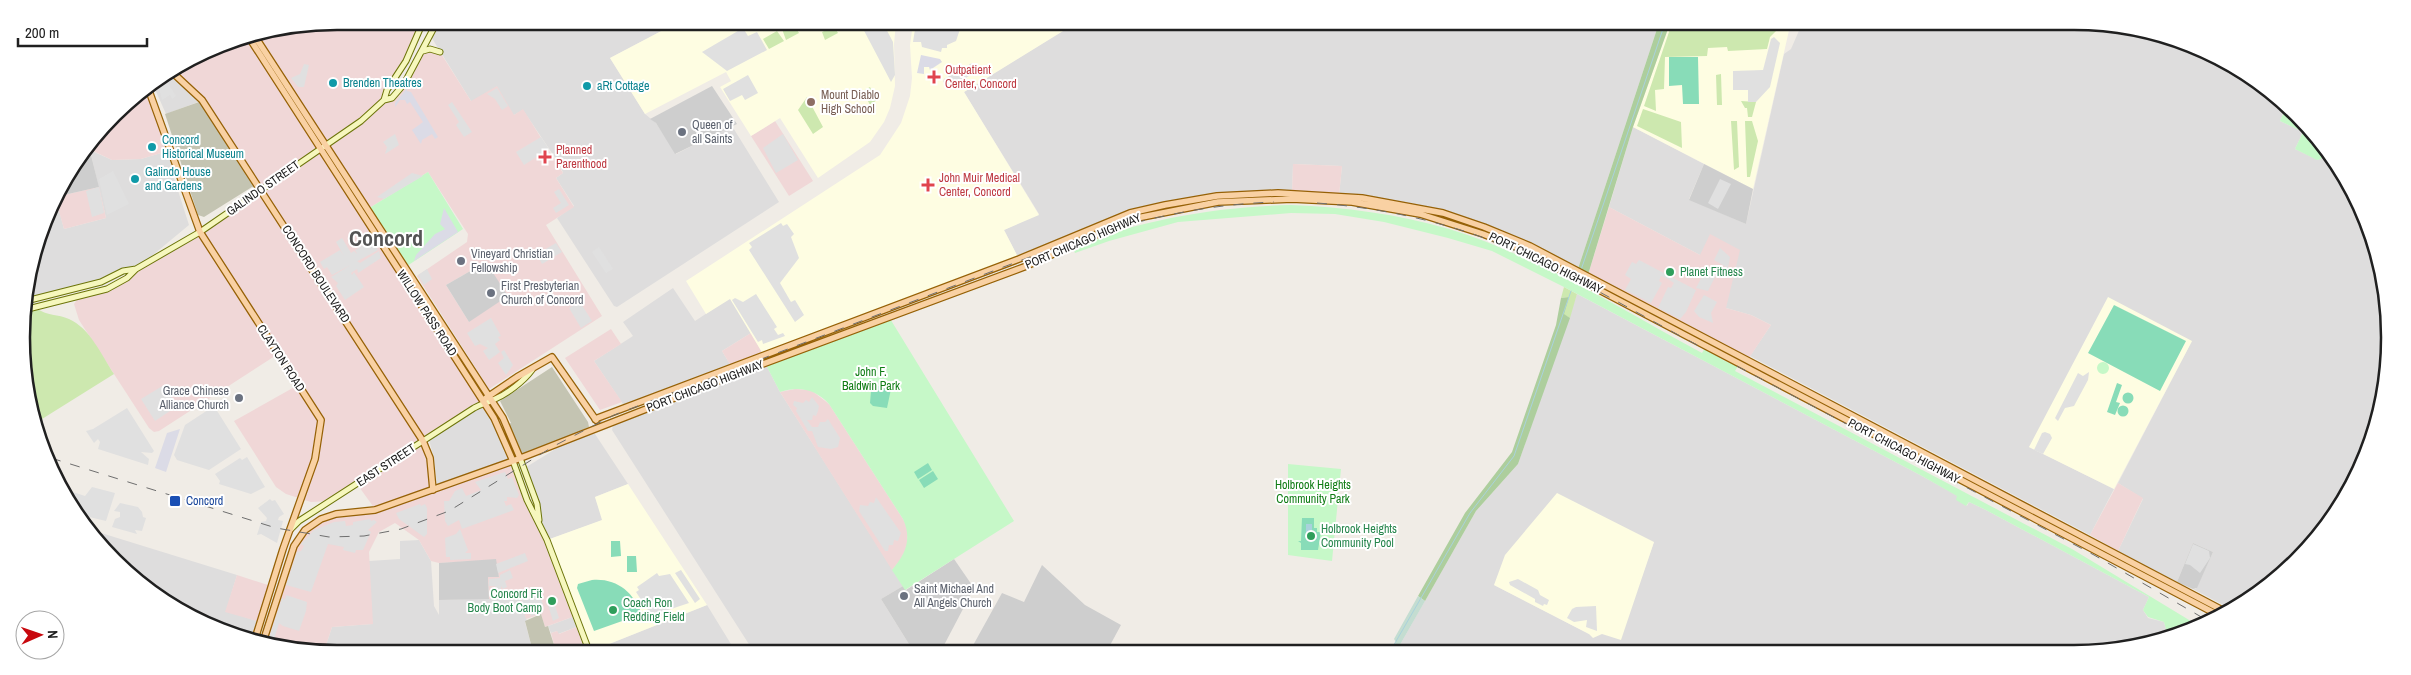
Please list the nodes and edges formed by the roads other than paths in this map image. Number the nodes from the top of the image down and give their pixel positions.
1 (420, 30) edge
2 (433, 30) edge
3 (257, 40) edge
4 (252, 42) edge
5 (422, 51) junction
6 (440, 52) dead end
7 (176, 76) edge
8 (150, 94) edge
9 (384, 100) junction
10 (324, 146) junction
11 (261, 190) junction
12 (200, 232) junction
13 (136, 269) junction
14 (33, 298) edge
15 (32, 308) edge
16 (860, 318) junction
17 (862, 327) junction
18 (490, 399) junction
19 (484, 402) junction
20 (595, 419) junction
21 (600, 426) junction
22 (423, 441) junction
23 (520, 458) junction
24 (513, 461) junction
25 (433, 490) junction
26 (539, 520) junction
27 (290, 530) junction
28 (2219, 608) edge
29 (2212, 612) edge
30 (256, 635) edge
31 (265, 636) edge
32 (587, 645) edge

1 - 9 main road
2 - 5 main road
3 - 10 main road, WILLOW PASS ROAD
4 - 10 main road, WILLOW PASS ROAD
5 - 6 main road
5 - 9 main road
7 - 11 main road, CONCORD BOULEVARD
8 - 12 main road, CLAYTON ROAD
9 - 10 main road, GALINDO STREET
10 - 11 main road, GALINDO STREET
10 - 18 main road, WILLOW PASS ROAD
10 - 19 main road, WILLOW PASS ROAD
11 - 12 main road, GALINDO STREET
11 - 22 main road, CONCORD BOULEVARD
12 - 13 main road, GALINDO STREET
12 - 27 main road, CLAYTON ROAD
13 - 14 main road, GALINDO STREET
13 - 15 main road, GALINDO STREET
16 - 17 main road
16 - 20 main road, PORT CHICAGO HIGHWAY
16 - 28 main road, PORT CHICAGO HIGHWAY
17 - 21 main road, PORT CHICAGO HIGHWAY
17 - 29 main road, PORT CHICAGO HIGHWAY
18 - 19 main road, EAST STREET
18 - 20 main road, EAST STREET
18 - 23 main road, WILLOW PASS ROAD
19 - 22 main road, EAST STREET
19 - 24 main road, WILLOW PASS ROAD
20 - 21 main road
21 - 23 main road, PORT CHICAGO HIGHWAY
22 - 25 main road, CONCORD BOULEVARD
22 - 27 main road, EAST STREET
23 - 24 main road, PORT CHICAGO HIGHWAY
23 - 26 main road, WILLOW PASS ROAD
24 - 25 main road, PORT CHICAGO HIGHWAY
24 - 26 main road, WILLOW PASS ROAD
25 - 31 main road, PORT CHICAGO HIGHWAY
26 - 32 main road, WILLOW PASS ROAD
27 - 30 main road, CLAYTON ROAD

